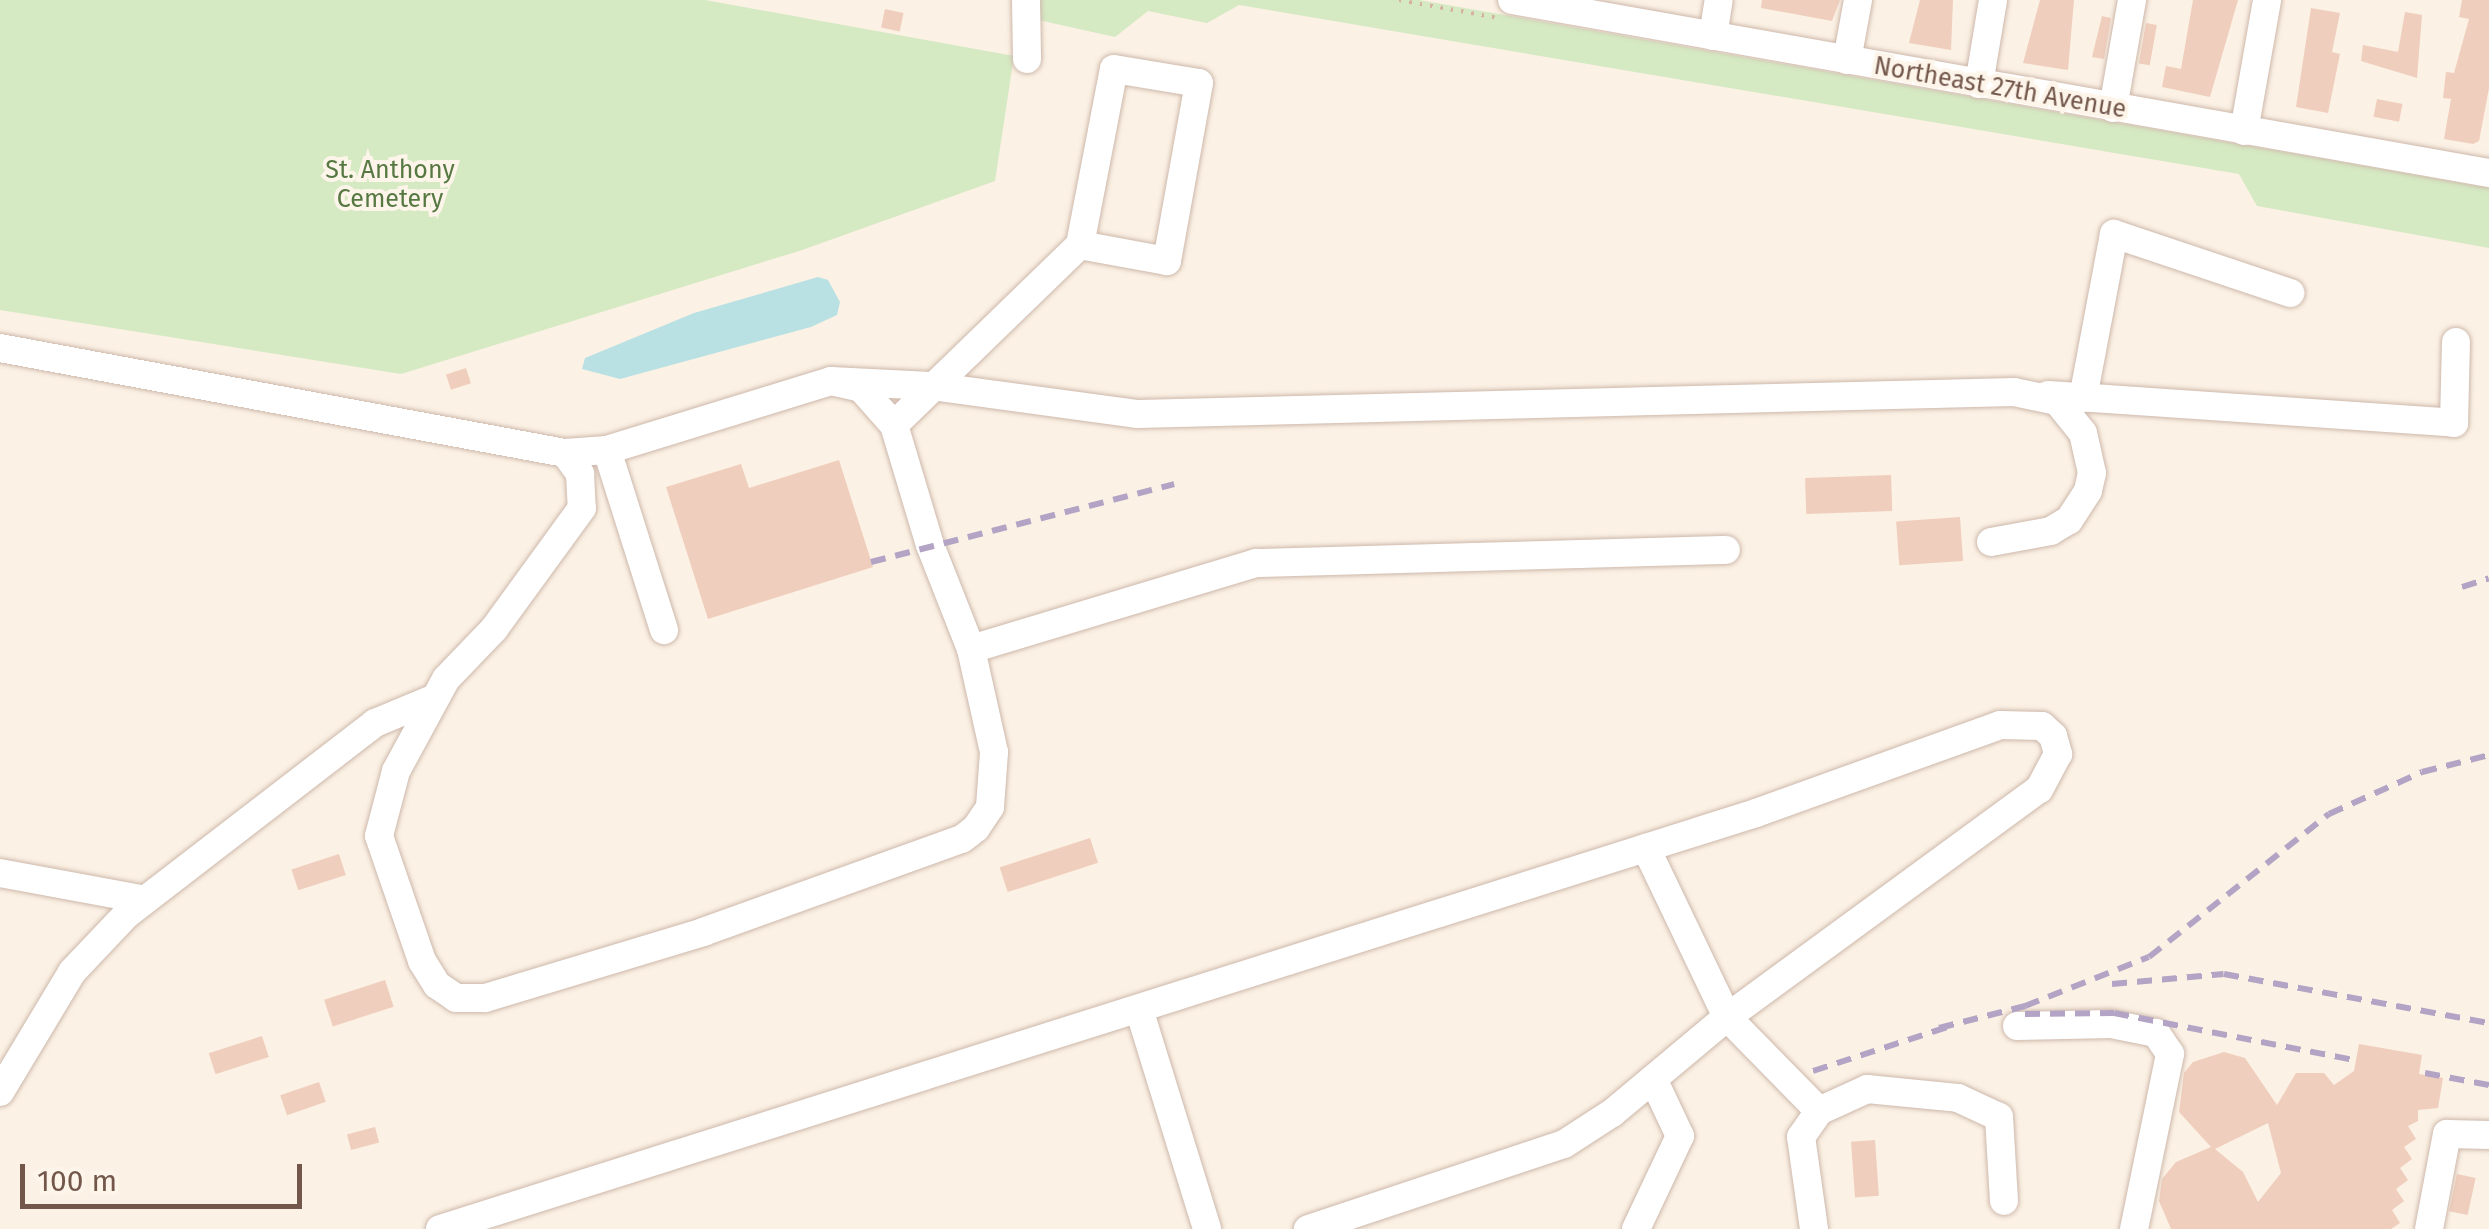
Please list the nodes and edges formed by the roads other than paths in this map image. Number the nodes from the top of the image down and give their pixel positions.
1 (1026, 0) edge
2 (1512, 0) edge
3 (1719, 0) edge
4 (1858, 0) edge
5 (1993, 0) edge
6 (2132, 0) edge
7 (2267, 0) edge
8 (1581, 6) edge
9 (1713, 36) junction
10 (1027, 58) dead end
11 (1847, 60) junction
12 (1978, 84) junction
13 (2113, 108) junction
14 (2244, 131) junction
15 (2489, 174) edge
16 (1080, 244) junction
17 (2290, 293) dead end
18 (2456, 342) dead end
19 (0, 348) edge
20 (831, 381) junction
21 (931, 386) junction
22 (2039, 394) junction
23 (2083, 398) junction
24 (894, 425) junction
25 (607, 450) junction
26 (566, 453) junction
27 (1991, 542) dead end
28 (1726, 550) dead end
29 (664, 630) dead end
30 (971, 648) junction
31 (435, 698) junction
32 (1646, 848) junction
33 (0, 872) edge
34 (0, 890) edge
35 (136, 907) junction
36 (1139, 1009) junction
37 (1727, 1017) junction
38 (2017, 1026) dead end
39 (1654, 1079) junction
40 (0, 1092) edge
41 (1818, 1110) junction
42 (2489, 1136) edge
43 (2004, 1201) dead end
44 (516, 1218) edge
45 (440, 1229) edge
46 (1207, 1229) edge
47 (1308, 1229) edge
48 (1636, 1229) edge
49 (1814, 1229) edge
50 (2134, 1229) edge
51 (2429, 1229) edge

1 - 10 street
2 - 8 street, Northeast 27th Avenue
3 - 9 street
4 - 11 street
5 - 12 street
6 - 13 street
7 - 14 street
8 - 9 street, Northeast 27th Avenue
9 - 11 street, Northeast 27th Avenue
11 - 12 street, Northeast 27th Avenue
12 - 13 street, Northeast 27th Avenue
13 - 14 street, Northeast 27th Avenue
14 - 15 street, Northeast 27th Avenue
16 - 16 street
16 - 21 street
17 - 23 street
18 - 23 street
19 - 26 street
20 - 21 street
20 - 24 street
20 - 25 street
21 - 22 street
21 - 24 street
22 - 23 street
22 - 27 street
24 - 30 street
25 - 26 street
25 - 29 street
26 - 31 street
28 - 30 street
30 - 31 street
31 - 35 street
32 - 36 street
32 - 37 street
32 - 37 street
33 - 35 street
34 - 35 street
35 - 40 street
36 - 44 street
36 - 46 street
37 - 39 street
37 - 41 street
38 - 50 street
39 - 47 street
39 - 48 street
41 - 43 street
41 - 49 street
42 - 51 street
44 - 45 street

